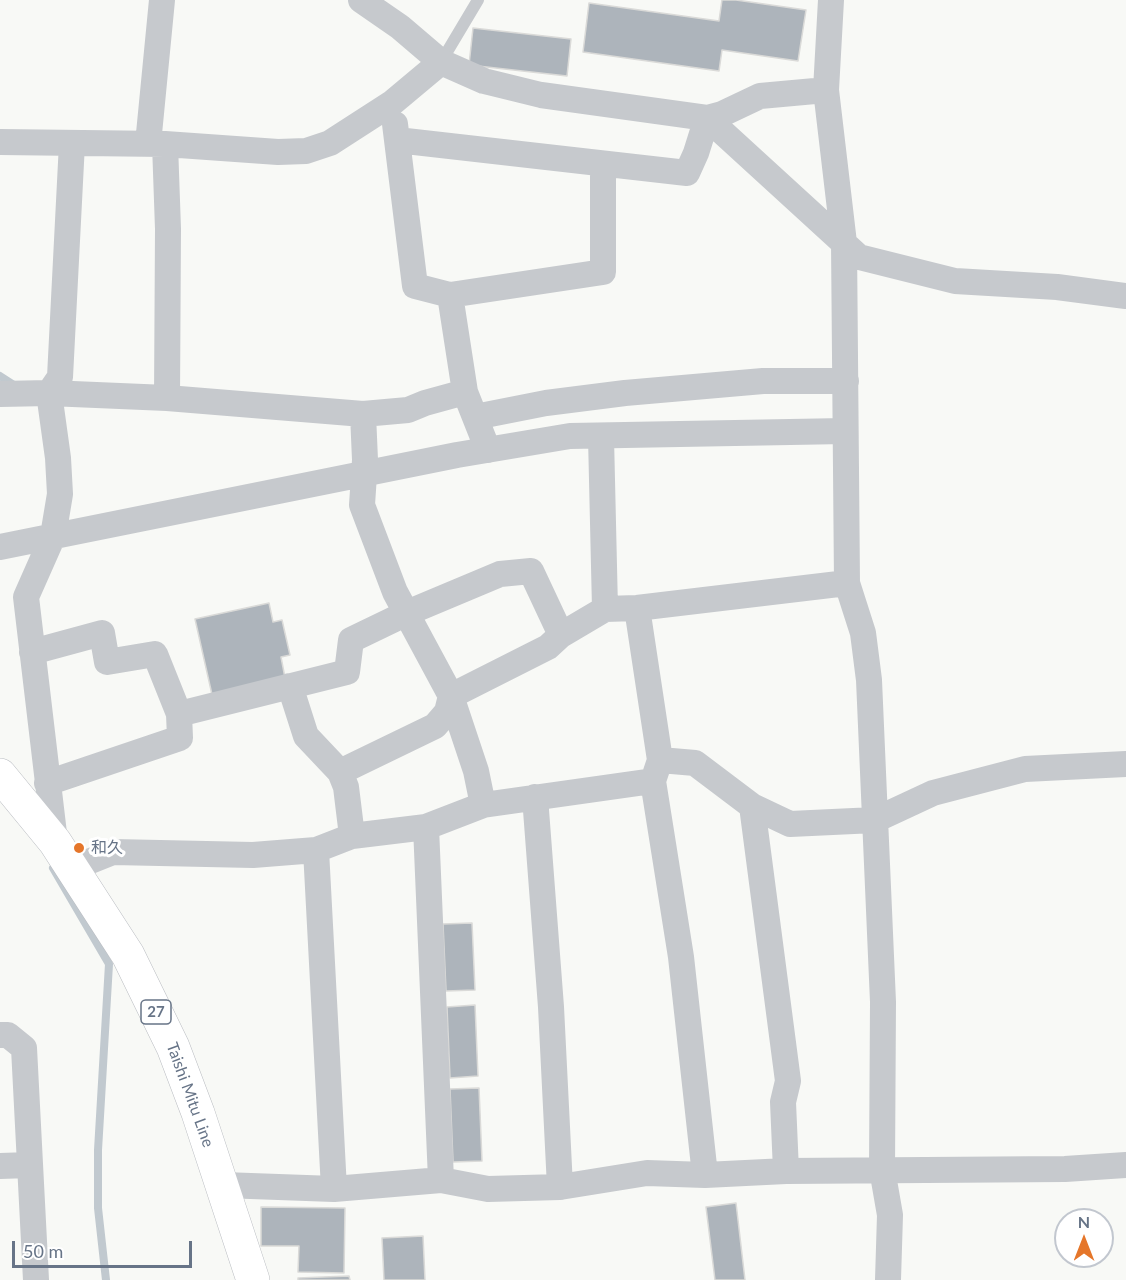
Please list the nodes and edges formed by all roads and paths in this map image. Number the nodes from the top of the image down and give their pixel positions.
1 (162, 0) edge
2 (361, 0) edge
3 (478, 0) edge
4 (831, 0) edge
5 (441, 62) junction
6 (826, 90) junction
7 (392, 103) junction
8 (707, 118) junction
9 (397, 140) junction
10 (0, 142) edge
11 (72, 143) junction
12 (157, 144) junction
13 (603, 164) junction
14 (844, 243) junction
15 (450, 295) junction
16 (1126, 296) edge
17 (846, 381) junction
18 (465, 392) junction
19 (25, 394) edge
20 (167, 398) junction
21 (363, 414) junction
22 (475, 417) junction
23 (845, 431) junction
24 (601, 437) junction
25 (488, 450) junction
26 (362, 474) junction
27 (53, 536) junction
28 (0, 547) edge
29 (847, 583) junction
30 (637, 608) junction
31 (605, 609) junction
32 (407, 613) junction
33 (561, 635) junction
34 (32, 651) junction
35 (290, 686) junction
36 (451, 696) junction
37 (179, 714) junction
38 (1126, 764) edge
39 (656, 770) junction
40 (340, 772) junction
41 (0, 775) edge
42 (47, 783) junction
43 (535, 797) junction
44 (483, 805) junction
45 (752, 806) junction
46 (875, 820) junction
47 (426, 827) junction
48 (352, 836) junction
49 (316, 850) junction
50 (64, 855) junction
51 (0, 1035) edge
52 (29, 1165) junction
53 (1126, 1165) edge
54 (0, 1166) edge
55 (882, 1169) junction
56 (786, 1171) junction
57 (705, 1175) junction
58 (441, 1180) junction
59 (223, 1185) junction
60 (560, 1187) junction
61 (334, 1189) junction
62 (36, 1280) edge
63 (253, 1280) edge
64 (888, 1280) edge

1 - 12 street
2 - 5 street
3 - 5 lane
4 - 6 street
5 - 7 street
5 - 8 street
6 - 8 street
6 - 14 street
7 - 9 street
7 - 12 street
8 - 13 street
8 - 14 street
9 - 13 street
9 - 15 street
10 - 11 street
11 - 12 street
11 - 19 street
12 - 20 street
13 - 15 street
14 - 16 street
14 - 17 street
15 - 18 street
17 - 22 street
17 - 23 street
18 - 21 street
18 - 22 street
19 - 20 street
19 - 27 street
20 - 21 street
21 - 26 street
22 - 25 street
23 - 24 street
23 - 29 street
24 - 25 street
24 - 31 street
25 - 26 street
26 - 27 street
26 - 32 street
27 - 28 street
27 - 34 street
29 - 30 street
29 - 46 street
30 - 31 street
30 - 39 street
31 - 33 street
32 - 33 street
32 - 35 street
32 - 36 street
33 - 36 street
34 - 37 street
34 - 42 street
35 - 37 street
35 - 40 street
36 - 40 street
36 - 44 street
37 - 42 street
38 - 46 street
39 - 43 street
39 - 45 street
39 - 57 street
40 - 48 street
41 - 50 main road, Taishi Mitu Line / 27
42 - 50 street
43 - 44 street
43 - 60 street
44 - 47 street
45 - 46 street
45 - 56 street
46 - 55 street
47 - 48 street
47 - 58 street
48 - 49 street
49 - 50 street
49 - 61 street
50 - 59 main road, Taishi Mitu Line / 27
51 - 52 street
52 - 54 street
52 - 62 street
53 - 55 street
55 - 56 street
55 - 64 street
56 - 57 street
57 - 60 street
58 - 60 street
58 - 61 street
59 - 61 street
59 - 63 main road, Taishi Mitu Line / 27

